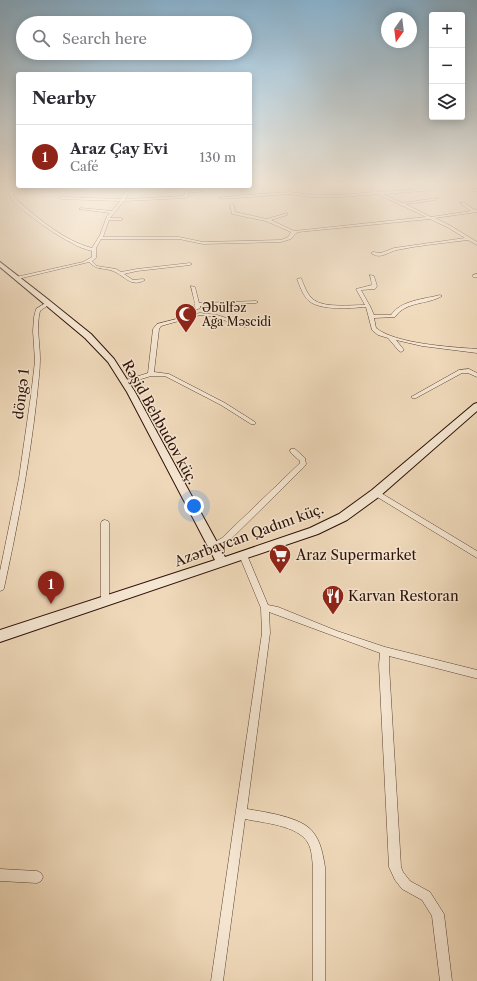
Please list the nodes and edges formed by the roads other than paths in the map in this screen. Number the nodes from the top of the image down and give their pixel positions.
1 (55, 231) edge
2 (104, 231) edge
3 (291, 231) edge
4 (303, 231) edge
5 (457, 231) edge
6 (294, 232) junction
7 (101, 238) junction
8 (469, 239) junction
9 (477, 244) edge
10 (94, 250) junction
11 (373, 253) dead end
12 (90, 260) junction
13 (0, 264) edge
14 (190, 264) dead end
15 (170, 266) junction
16 (171, 272) dead end
17 (120, 274) junction
18 (372, 276) dead end
19 (18, 278) junction
20 (299, 279) dead end
21 (143, 280) dead end
22 (193, 287) dead end
23 (373, 288) dead end
24 (358, 289) junction
25 (440, 296) dead end
26 (256, 302) dead end
27 (49, 303) junction
28 (196, 305) junction
29 (368, 306) junction
30 (200, 314) junction
31 (372, 317) junction
32 (246, 325) dead end
33 (390, 337) junction
34 (401, 350) dead end
35 (477, 351) edge
36 (151, 374) junction
37 (477, 375) edge
38 (125, 382) junction
39 (414, 397) dead end
40 (477, 406) edge
41 (253, 423) dead end
42 (293, 451) dead end
43 (376, 493) junction
44 (105, 523) dead end
45 (214, 546) junction
46 (243, 555) junction
47 (477, 555) edge
48 (222, 562) junction
49 (0, 588) edge
50 (105, 600) junction
51 (265, 608) junction
52 (0, 636) edge
53 (385, 651) junction
54 (475, 674) dead end
55 (241, 813) junction
56 (0, 875) edge
57 (37, 877) dead end
58 (217, 981) edge
59 (319, 981) edge
60 (446, 981) edge

1 - 10 street
2 - 7 street
3 - 6 street
4 - 6 street
5 - 8 street
6 - 7 street
7 - 10 street
8 - 9 street
8 - 11 street
10 - 12 street
12 - 17 street
12 - 19 street
13 - 19 street, Rəşid Behbudov küç.
14 - 15 street
15 - 16 street
15 - 17 street
17 - 21 street
18 - 24 street
19 - 27 street, Rəşid Behbudov küç.
20 - 29 street
22 - 28 street
23 - 24 street
24 - 29 street
25 - 31 street
26 - 28 street
27 - 38 street, Rəşid Behbudov küç.
27 - 49 street, döngə 1
28 - 30 street
29 - 31 street
30 - 32 street
30 - 36 street
31 - 33 street
33 - 34 street
33 - 35 street
36 - 38 street
36 - 41 street
37 - 39 street
38 - 45 street, Rəşid Behbudov küç.
40 - 43 street, Azərbaycan Qadını küç.
42 - 45 street
43 - 46 street, Azərbaycan Qadını küç.
43 - 47 street
44 - 50 street
45 - 48 street, Rəşid Behbudov küç.
46 - 48 street, Azərbaycan Qadını küç.
46 - 51 street
48 - 50 street, Azərbaycan Qadını küç.
50 - 52 street, Azərbaycan Qadını küç.
51 - 53 street
51 - 55 street
53 - 54 street
53 - 60 street
55 - 58 street
55 - 59 street
56 - 57 street

